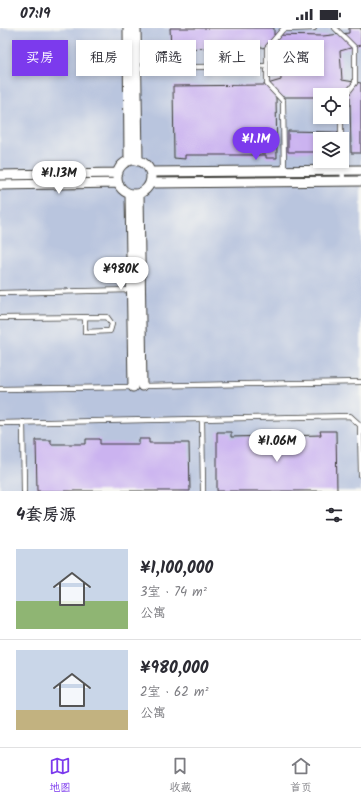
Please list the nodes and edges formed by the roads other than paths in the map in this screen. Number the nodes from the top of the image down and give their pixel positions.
1 (128, 28) edge
2 (136, 28) edge
3 (284, 28) edge
4 (314, 28) edge
5 (335, 28) edge
6 (355, 64) junction
7 (361, 64) edge
8 (267, 66) junction
9 (137, 68) junction
10 (349, 92) edge
11 (133, 161) junction
12 (361, 170) edge
13 (284, 171) junction
14 (342, 171) junction
15 (151, 172) junction
16 (118, 173) junction
17 (0, 175) edge
18 (343, 181) junction
19 (361, 181) edge
20 (118, 183) junction
21 (151, 183) junction
22 (0, 185) edge
23 (134, 194) junction
24 (131, 290) junction
25 (0, 293) edge
26 (85, 317) junction
27 (0, 318) edge
28 (361, 382) edge
29 (137, 386) junction
30 (0, 389) edge
31 (202, 419) junction
32 (23, 422) junction
33 (0, 423) edge
34 (361, 475) edge
35 (24, 491) edge
36 (203, 491) edge

1 - 11 street
2 - 9 street
3 - 4 lane
3 - 8 lane
5 - 6 lane
6 - 7 lane
6 - 10 lane
8 - 9 lane
8 - 13 lane
9 - 11 street
11 - 15 street
11 - 16 street
12 - 14 street
13 - 14 street
13 - 15 street
14 - 18 lane
15 - 21 street
16 - 17 street
16 - 20 street
18 - 19 street
18 - 21 street
20 - 22 street
20 - 23 street
21 - 23 street
23 - 24 street
23 - 29 street
24 - 25 lane
24 - 29 street
26 - 26 lane
26 - 27 lane
28 - 29 lane
29 - 30 lane
31 - 32 lane
31 - 34 lane
31 - 36 lane
32 - 33 lane
32 - 35 lane

